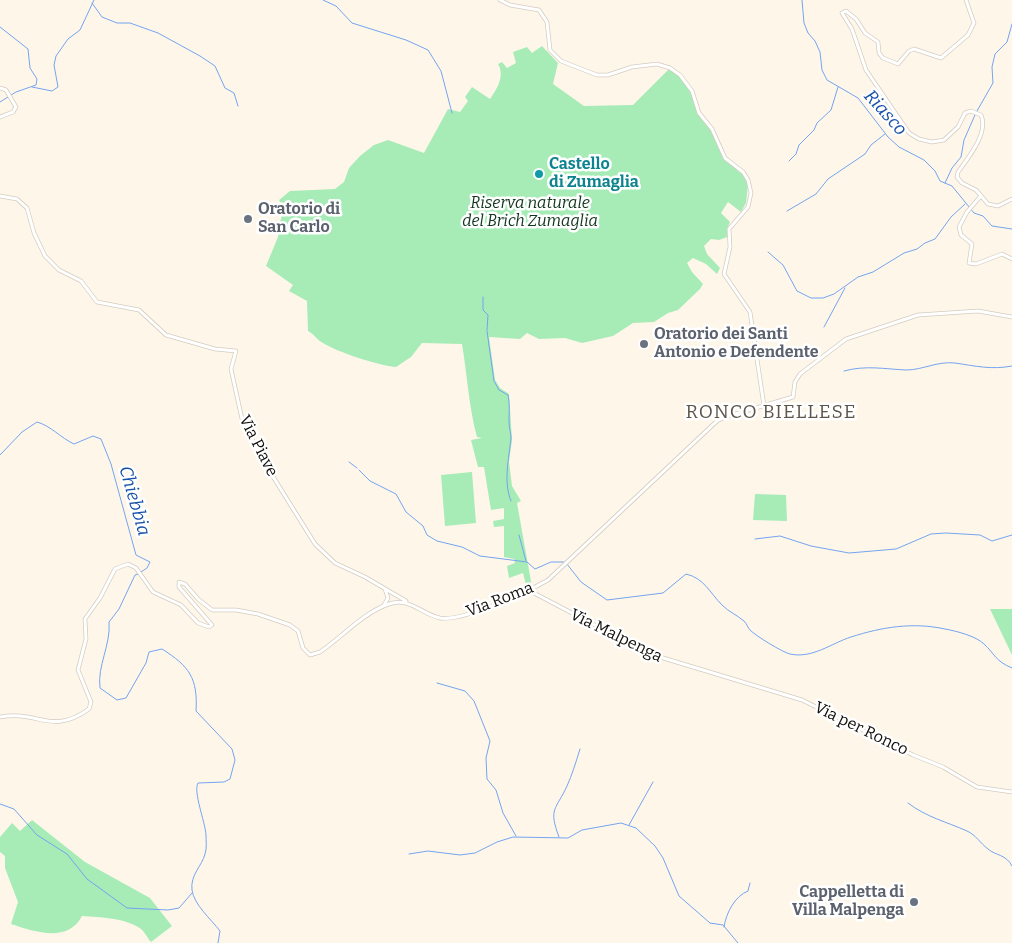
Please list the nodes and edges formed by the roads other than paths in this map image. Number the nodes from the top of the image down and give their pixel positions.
1 (500, 0) edge
2 (966, 0) edge
3 (0, 88) edge
4 (0, 117) edge
5 (0, 196) edge
6 (980, 197) junction
7 (1012, 199) edge
8 (1012, 259) edge
9 (1012, 317) edge
10 (764, 406) junction
11 (385, 588) junction
12 (530, 591) junction
13 (393, 594) junction
14 (388, 598) junction
15 (393, 603) junction
16 (408, 603) junction
17 (378, 609) junction
18 (706, 672) joint
19 (0, 717) edge
20 (1012, 792) edge

1 - 10 street
2 - 6 street
3 - 4 street
5 - 11 street, Via Piave
6 - 7 street
6 - 8 street
9 - 10 street, Via Roma
10 - 12 street, Via Roma
11 - 13 street, Via Piave
11 - 14 street
12 - 16 street, Via Roma
12 - 18 street, Via Malpenga
13 - 15 street
13 - 16 street, Via Piave
14 - 15 street
14 - 17 street
15 - 16 street, Via Roma
15 - 17 street, Via Roma
17 - 19 street, Via Roma
18 - 20 street, Via per Ronco

